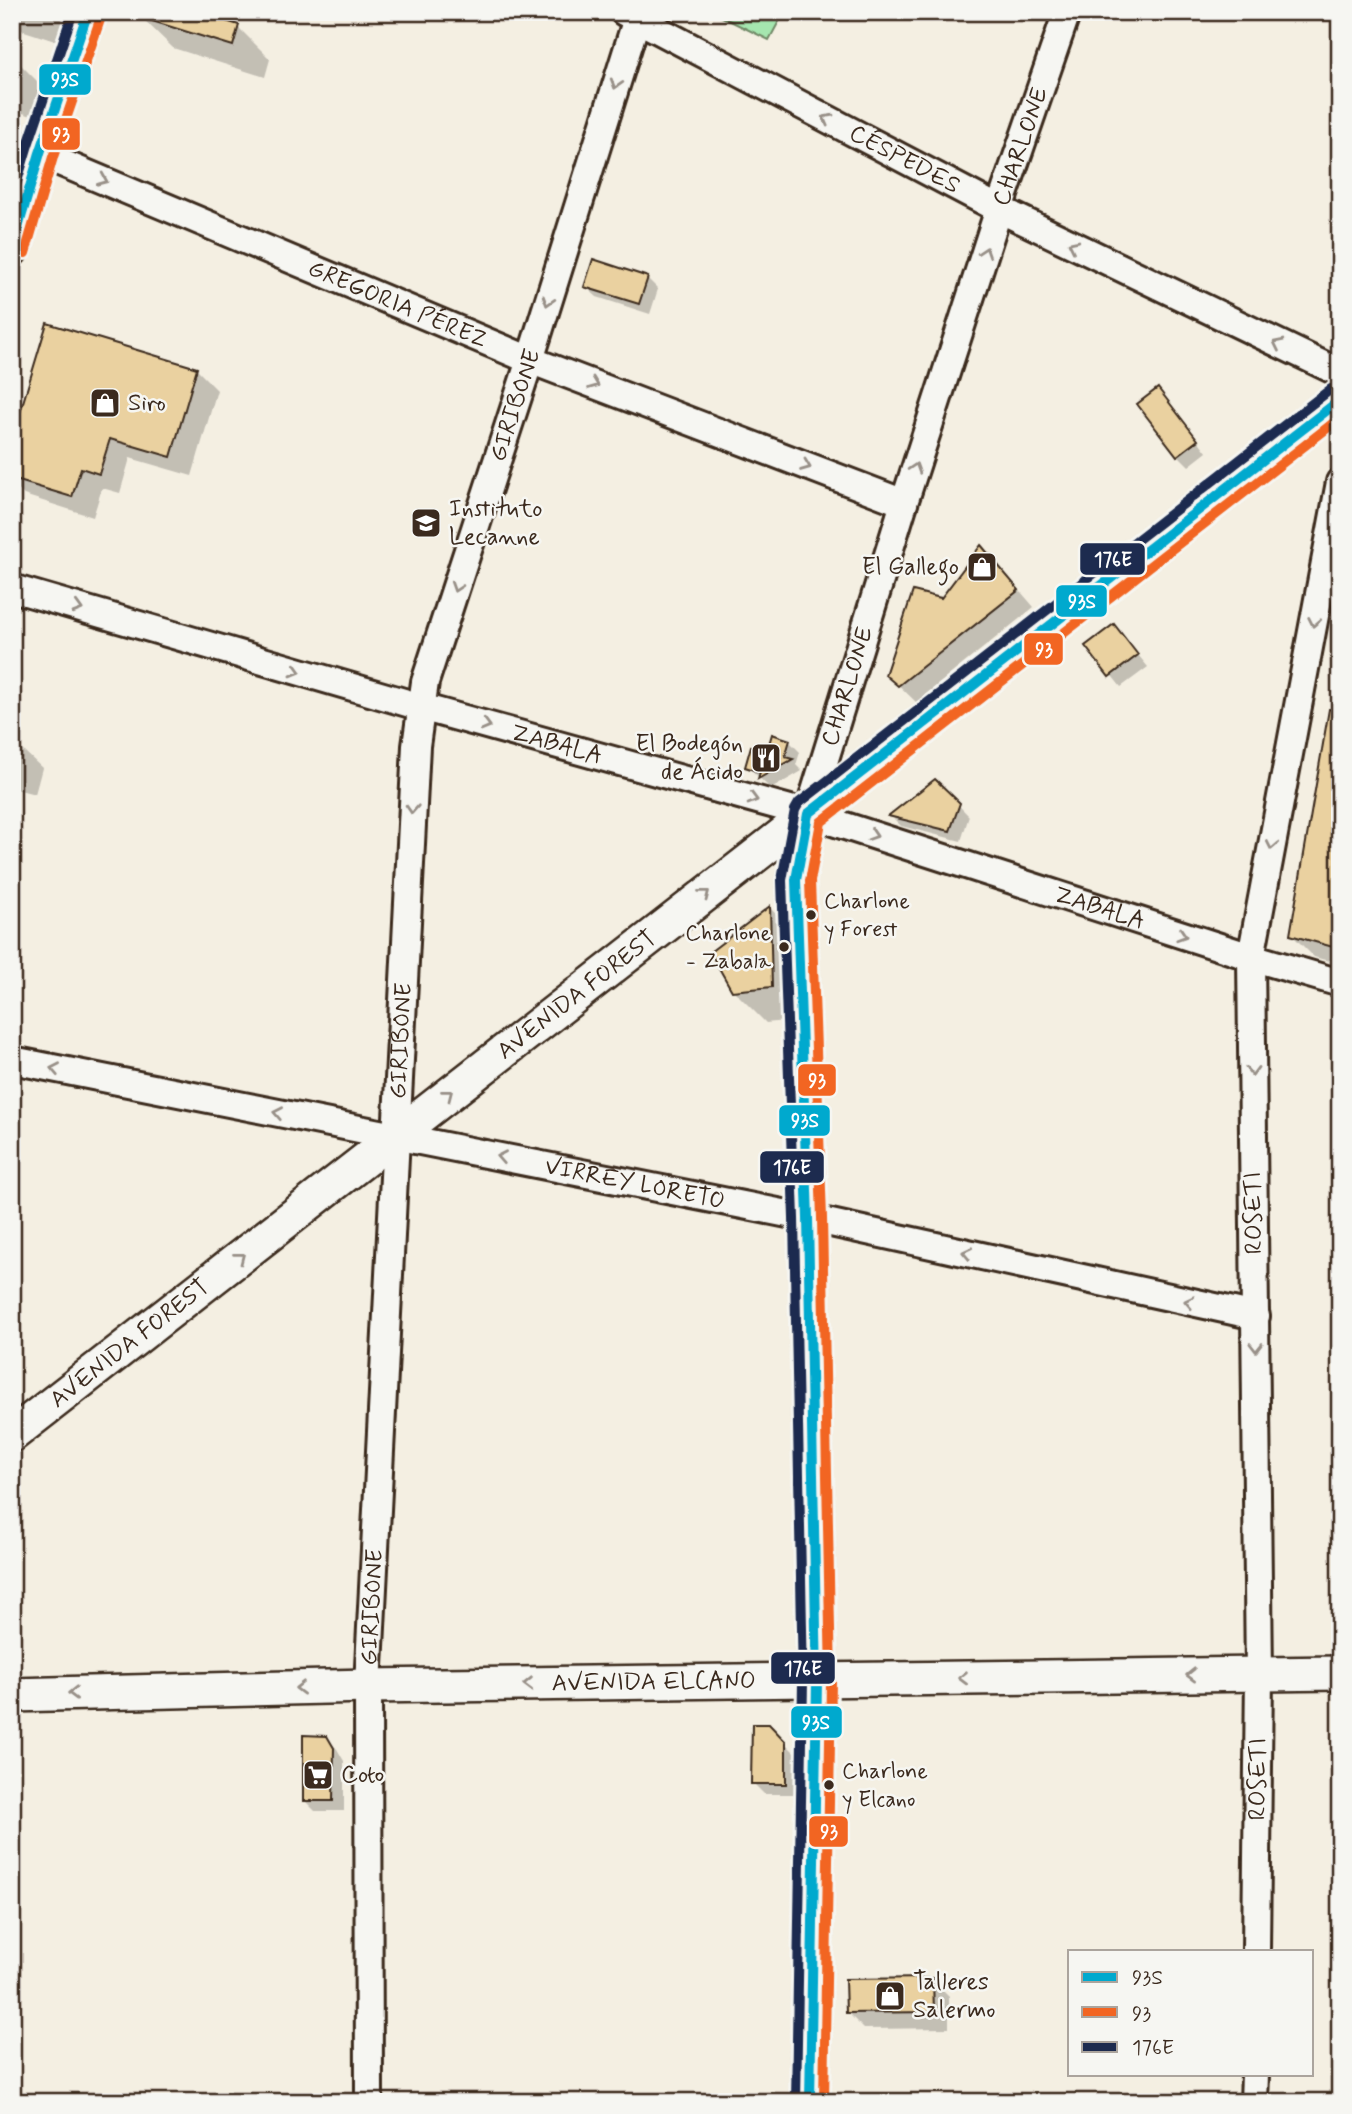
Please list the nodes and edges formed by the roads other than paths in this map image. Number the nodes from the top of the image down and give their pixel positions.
1 (88, 12) edge
2 (1067, 12) edge
3 (633, 14) edge
4 (26, 147) edge
5 (999, 209) junction
6 (12, 248) edge
7 (530, 360) junction
8 (1340, 373) edge
9 (1340, 400) edge
10 (1340, 482) edge
11 (904, 503) junction
12 (12, 589) edge
13 (421, 707) junction
14 (808, 814) junction
15 (1251, 957) junction
16 (1340, 983) edge
17 (12, 1060) edge
18 (394, 1136) junction
19 (808, 1218) junction
20 (1256, 1316) junction
21 (12, 1435) edge
22 (1340, 1673) edge
23 (1259, 1674) junction
24 (817, 1681) junction
25 (368, 1686) junction
26 (12, 1695) edge
27 (1256, 1950) edge
28 (1255, 2076) edge
29 (369, 2102) edge
30 (810, 2102) edge
31 (1254, 2102) edge

1 - 4 main road
2 - 5 street, CHARLONE
5 -> 3 street, CÉSPEDES
3 -> 7 street, GIRIBONE
4 - 6 main road
4 -> 7 street, GREGORIA PÉREZ
8 -> 5 street, CÉSPEDES
11 -> 5 street, CHARLONE
7 -> 11 street, GREGORIA PÉREZ
7 -> 13 street, GIRIBONE
9 - 14 main road, AVENIDA FOREST
10 -> 15 street, ROSETI
11 - 14 street, CHARLONE
12 -> 13 street, ZABALA
13 -> 14 street, ZABALA
13 -> 18 street, GIRIBONE
14 -> 15 street, ZABALA
18 -> 14 main road, AVENIDA FOREST
14 - 19 street, CHARLONE
15 - 16 street, ZABALA
15 -> 20 street, ROSETI
18 -> 17 street, VIRREY LORETO
19 -> 18 street, VIRREY LORETO
21 -> 18 main road, AVENIDA FOREST
18 - 25 street, GIRIBONE
20 -> 19 street, VIRREY LORETO
19 - 24 street, CHARLONE
20 -> 23 street, ROSETI
22 - 23 main road, AVENIDA ELCANO
23 -> 24 main road, AVENIDA ELCANO
23 - 27 street, ROSETI
24 -> 25 main road, AVENIDA ELCANO
24 - 30 street, CHARLONE
25 -> 26 main road, AVENIDA ELCANO
25 - 29 street, GIRIBONE
28 - 31 street

